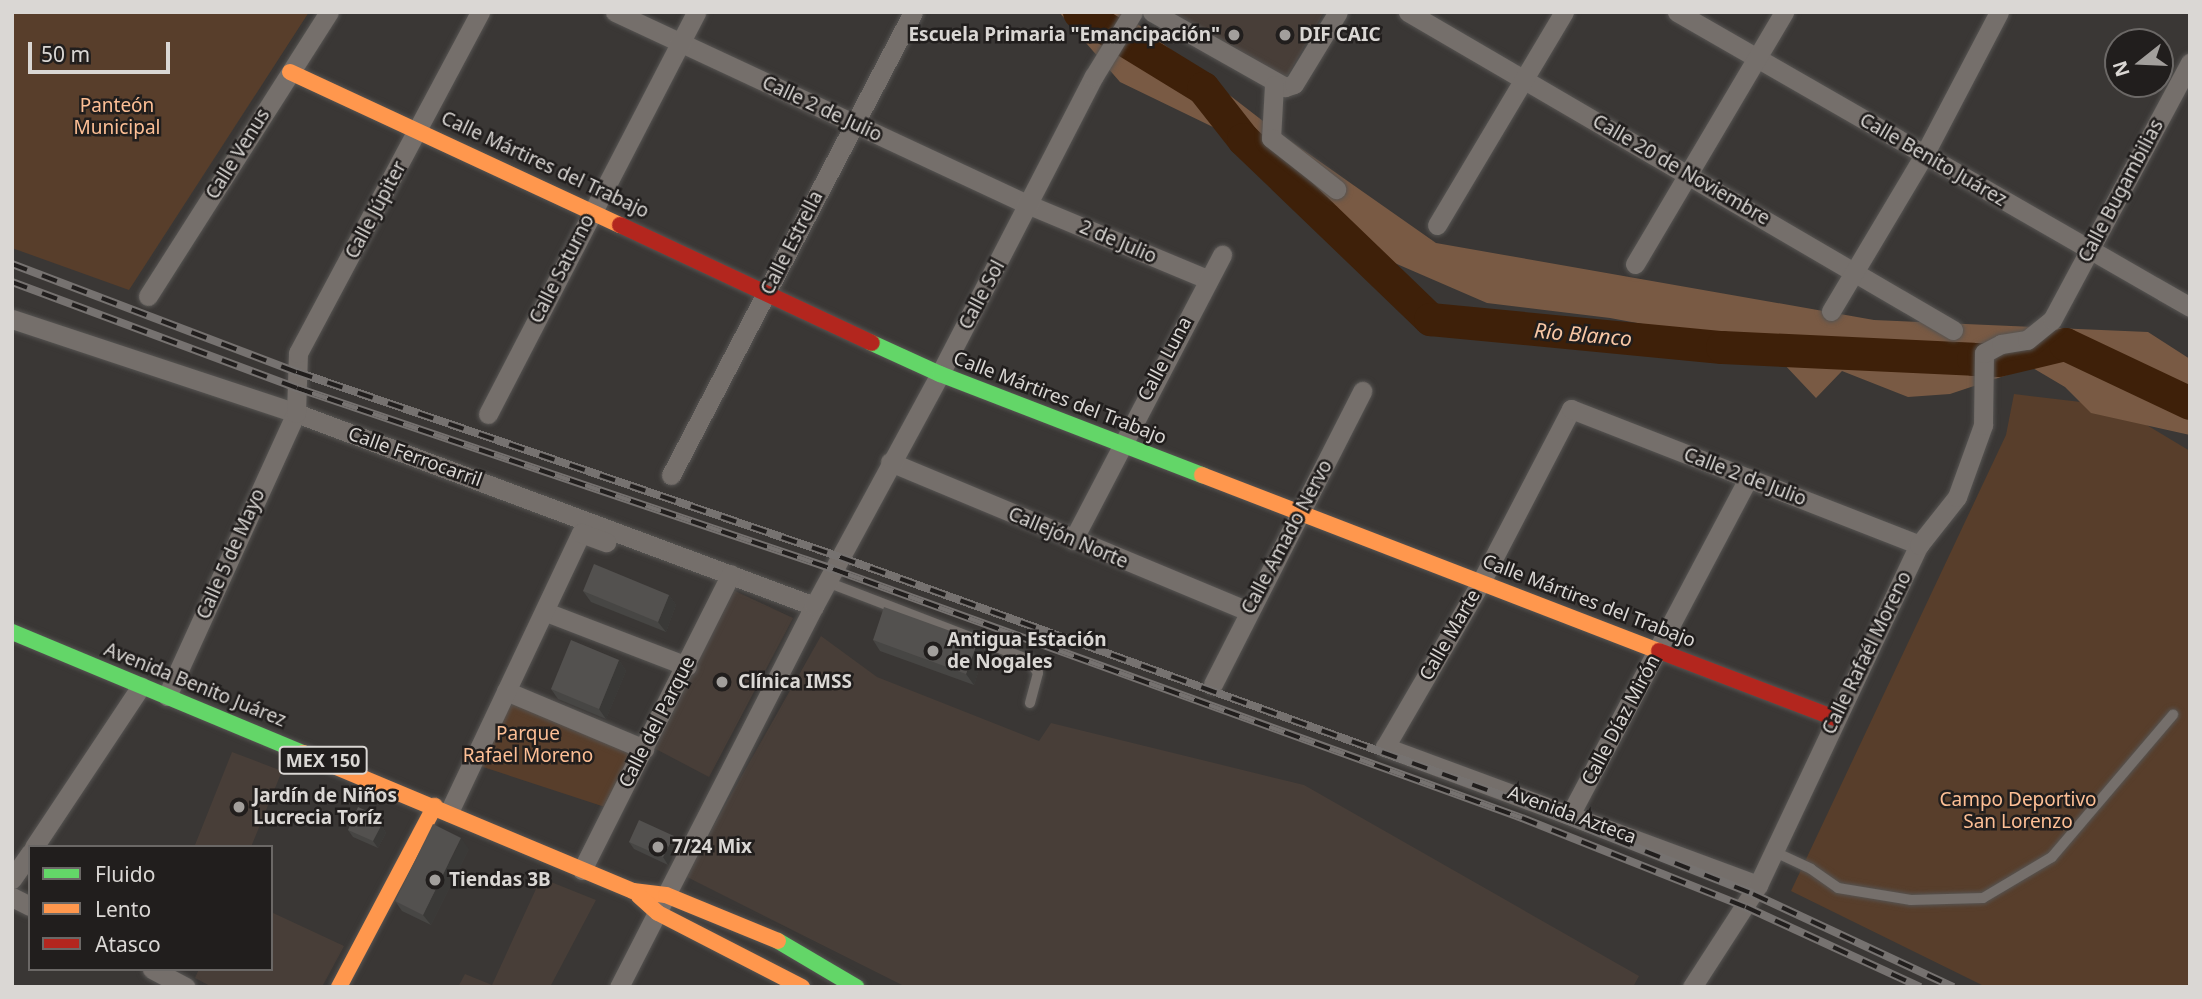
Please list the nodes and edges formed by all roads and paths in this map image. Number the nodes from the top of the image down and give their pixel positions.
1 (329, 12) edge
2 (480, 12) edge
3 (615, 12) edge
4 (696, 12) edge
5 (913, 12) edge
6 (1152, 12) edge
7 (1338, 12) edge
8 (1408, 12) edge
9 (1564, 12) edge
10 (1677, 12) edge
11 (1784, 12) edge
12 (1999, 12) edge
13 (1131, 16) edge
14 (680, 44) junction
15 (1757, 59) junction
16 (2190, 63) edge
17 (290, 72) junction
18 (1525, 80) junction
19 (1279, 86) junction
20 (852, 124) junction
21 (419, 129) junction
22 (1924, 155) junction
23 (1689, 175) junction
24 (1336, 189) dead end
25 (1029, 205) junction
26 (593, 210) junction
27 (1437, 225) dead end
28 (2090, 250) junction
29 (1222, 254) dead end
30 (1635, 264) dead end
31 (1857, 273) junction
32 (1207, 279) junction
33 (768, 292) junction
34 (148, 296) dead end
35 (2190, 307) edge
36 (1830, 311) dead end
37 (12, 318) edge
38 (1953, 330) dead end
39 (1984, 353) joint
40 (940, 374) junction
41 (1362, 391) dead end
42 (1571, 409) joint
43 (296, 413) junction
44 (488, 414) dead end
45 (1120, 445) junction
46 (890, 463) junction
47 (671, 475) dead end
48 (1748, 478) junction
49 (1303, 511) junction
50 (1073, 540) junction
51 (1919, 545) junction
52 (830, 576) junction
53 (728, 580) junction
54 (1481, 582) junction
55 (814, 606) junction
56 (1248, 611) junction
57 (546, 612) junction
58 (12, 632) edge
59 (1657, 651) junction
60 (687, 666) junction
61 (1213, 684) dead end
62 (141, 686) junction
63 (506, 691) junction
64 (167, 696) junction
65 (1030, 704) dead end
66 (2173, 715) dead end
67 (1834, 718) junction
68 (1385, 747) joint
69 (644, 749) junction
70 (442, 809) junction
71 (1571, 813) junction
72 (35, 845) edge
73 (28, 856) edge
74 (1782, 856) junction
75 (582, 870) junction
76 (12, 879) edge
77 (1758, 885) junction
78 (12, 897) edge
79 (662, 903) junction
80 (28, 905) edge
81 (156, 971) edge
82 (186, 987) edge
83 (339, 987) edge
84 (620, 987) edge
85 (802, 987) edge
86 (856, 987) edge
87 (1692, 987) edge

1 - 17 street, Calle Venus
2 - 21 street, Calle Júpiter
3 - 14 street, Calle 2 de Julio
4 - 14 street, Calle Saturno
5 - 20 street, Calle Estrella
6 - 19 street
7 - 19 street
8 - 18 street, Calle 20 de Noviembre
9 - 18 street
10 - 15 street, Calle Benito Juárez
11 - 15 street
12 - 22 street
13 - 25 street, Calle Sol
14 - 20 street, Calle 2 de Julio
14 - 26 street, Calle Saturno
15 - 22 street, Calle Benito Juárez
15 - 23 street
16 - 28 street, Calle Bugambilias
17 - 21 street, Calle Mártires del Trabajo
17 - 34 street, Calle Venus
18 - 23 street, Calle 20 de Noviembre
18 - 27 street
19 - 24 street
20 - 25 street, Calle 2 de Julio
20 - 33 street, Calle Estrella
21 - 26 street, Calle Mártires del Trabajo
21 - 43 street, Calle Júpiter
22 - 28 street, Calle Benito Juárez
22 - 31 street
23 - 30 street
23 - 31 street, Calle 20 de Noviembre
25 - 32 street, 2 de Julio
25 - 40 street, Calle Sol
26 - 33 street, Calle Mártires del Trabajo
26 - 44 street, Calle Saturno
28 - 35 street, Calle Benito Juárez
28 - 39 street, Calle Bugambilias
29 - 32 street, Calle Luna
31 - 36 street
31 - 38 street, Calle 20 de Noviembre
32 - 45 street, Calle Luna
33 - 40 street, Calle Mártires del Trabajo
33 - 47 street, Calle Estrella
37 - 43 street, Calle Ferrocarril
39 - 51 street, Calle Rafaél Moreno
40 - 45 street, Calle Mártires del Trabajo
40 - 46 street, Calle Sol
41 - 49 street, Calle Amado Nervo
42 - 48 street, Calle 2 de Julio
42 - 54 street, Calle Marte
43 - 53 street, Calle Ferrocarril
43 - 64 street, Calle 5 de Mayo
45 - 49 street, Calle Mártires del Trabajo
45 - 50 street, Calle Luna
46 - 50 street, Callejón Norte
46 - 52 street, Calle Sol
48 - 51 street, Calle 2 de Julio
48 - 59 street, Calle Díaz Mirón
49 - 54 street, Calle Mártires del Trabajo
49 - 56 street, Calle Amado Nervo
50 - 56 street, Callejón Norte
51 - 67 street, Calle Rafaél Moreno
52 - 55 street, Calle Sol
52 - 65 lane
53 - 55 street, Calle Ferrocarril
53 - 57 street
53 - 60 street, Calle del Parque
54 - 59 street, Calle Mártires del Trabajo
54 - 68 street, Calle Marte
55 - 79 street, Calle Sol
56 - 61 street, Calle Amado Nervo
57 - 60 street
57 - 63 street
58 - 62 street, Avenida Benito Juárez / MEX 150
59 - 67 street, Calle Mártires del Trabajo
59 - 71 street, Calle Díaz Mirón
60 - 69 street, Calle del Parque
62 - 64 street, Avenida Benito Juárez / MEX 150
62 - 72 street
63 - 69 street
63 - 70 street
64 - 70 street, Avenida Benito Juárez / MEX 150
66 - 74 lane
67 - 74 street, Calle Rafaél Moreno
68 - 71 street, Avenida Azteca
69 - 75 street, Calle del Parque
70 - 75 street, Avenida Benito Juárez / MEX 150
70 - 83 street
71 - 77 street, Avenida Azteca
73 - 76 street
74 - 77 street, Calle Rafaél Moreno
75 - 79 street, Avenida Benito Juárez / MEX 150
77 - 87 street, Calle Rafaél Moreno
78 - 80 street
79 - 84 street, Calle Sol
79 - 85 street, Avenida Benito Juárez / MEX 150
79 - 86 street, Avenida Benito Juárez / MEX 150
81 - 82 street

